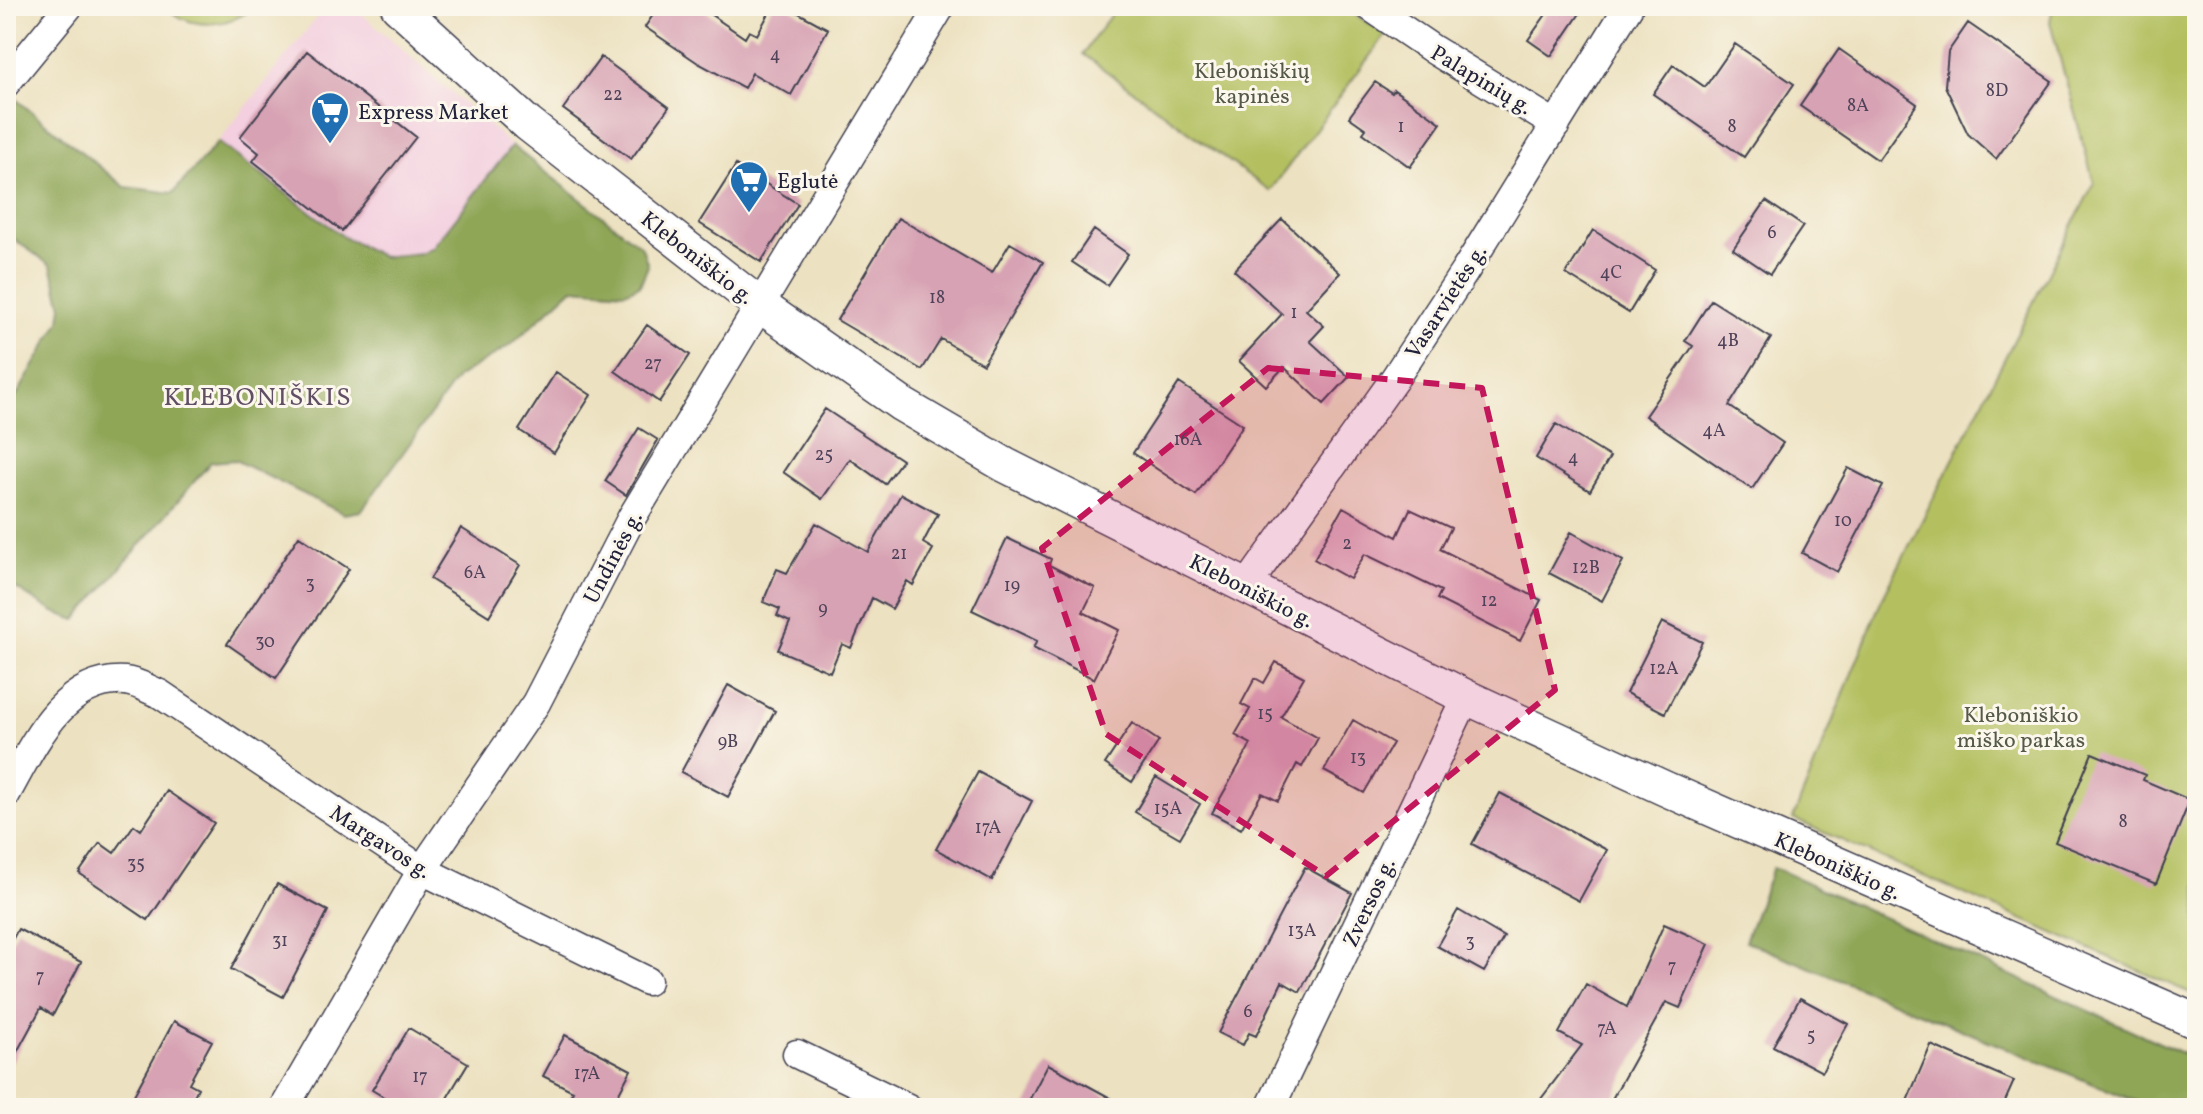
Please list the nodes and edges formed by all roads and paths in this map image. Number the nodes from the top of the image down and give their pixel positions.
1 (69, 6) edge
2 (398, 6) edge
3 (941, 6) edge
4 (1369, 6) edge
5 (1629, 6) edge
6 (6, 83) edge
7 (1556, 125) junction
8 (761, 306) junction
9 (1246, 587) junction
10 (1466, 697) junction
11 (6, 794) edge
12 (422, 870) junction
13 (647, 981) dead end
14 (2197, 1022) edge
15 (797, 1054) dead end
16 (284, 1108) edge
17 (908, 1108) edge
18 (1270, 1108) edge

1 - 6 street
2 - 8 street, Kleboniškio g.
3 - 8 street, Undinės g.
4 - 7 street, Palapinių g.
5 - 7 street, Vasarvietės g.
7 - 9 street, Vasarvietės g.
8 - 9 street, Kleboniškio g.
8 - 12 street, Undinės g.
9 - 10 street, Kleboniškio g.
10 - 14 street, Kleboniškio g.
10 - 18 street, Zversos g.
11 - 12 street, Margavos g.
12 - 13 street, Margavos g.
12 - 16 street, Undinės g.
15 - 17 street

